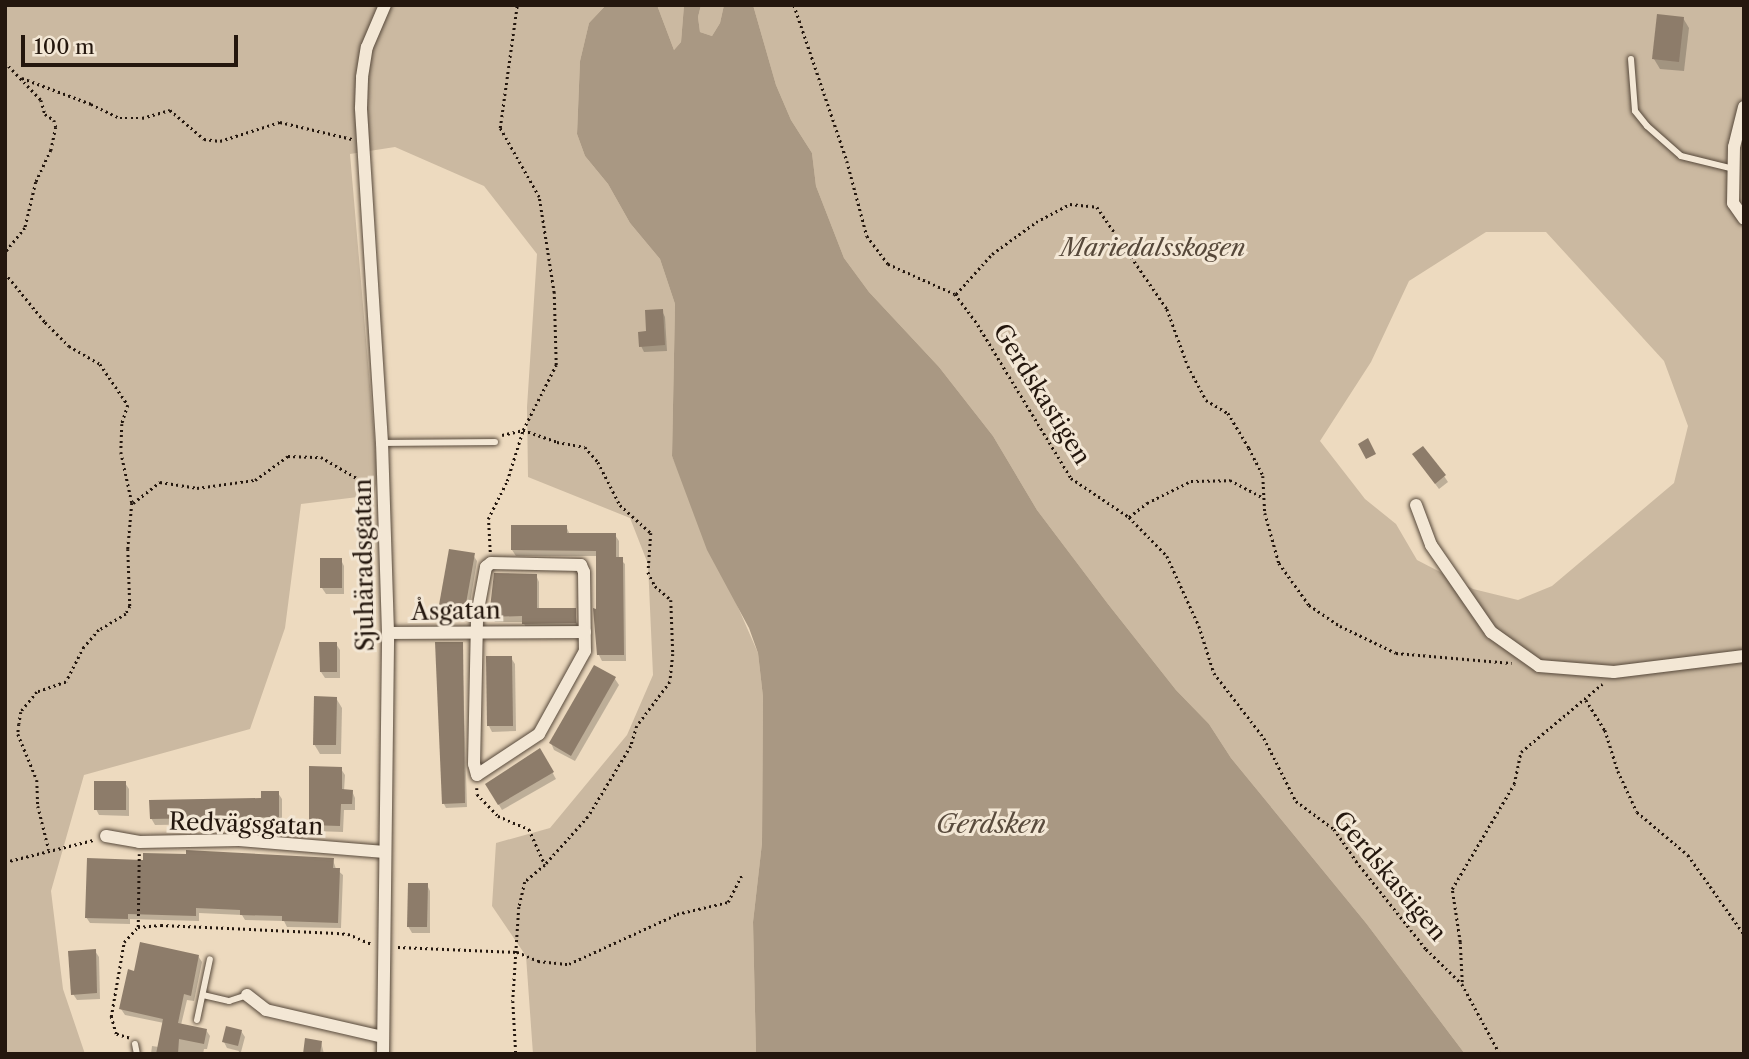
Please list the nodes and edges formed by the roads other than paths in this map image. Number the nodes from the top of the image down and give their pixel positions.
1 (385, 5) edge
2 (1631, 59) dead end
3 (1744, 107) edge
4 (1734, 169) junction
5 (1744, 219) edge
6 (495, 442) road end
7 (382, 443) junction
8 (1416, 505) dead end
9 (476, 631) junction
10 (585, 632) junction
11 (388, 633) junction
12 (1744, 656) edge
13 (106, 836) road end
14 (385, 852) junction
15 (210, 959) dead end
16 (202, 995) junction
17 (247, 995) joint
18 (197, 1020) dead end
19 (383, 1037) junction
20 (135, 1044) dead end
21 (137, 1054) edge
22 (383, 1054) edge

1 - 7 street, Sjuhäradsgatan
2 - 4 lane
3 - 4 street
4 - 5 street
6 - 7 lane
7 - 11 street, Sjuhäradsgatan
8 - 12 street
9 - 10 street, Åsgatan
9 - 10 street
9 - 10 street
9 - 11 street, Åsgatan
11 - 14 street, Sjuhäradsgatan
13 - 14 street, Redvägsgatan
14 - 19 street, Sjuhäradsgatan
15 - 16 lane
16 - 17 lane
16 - 18 lane
17 - 19 street
19 - 22 street, Sjuhäradsgatan
20 - 21 lane

